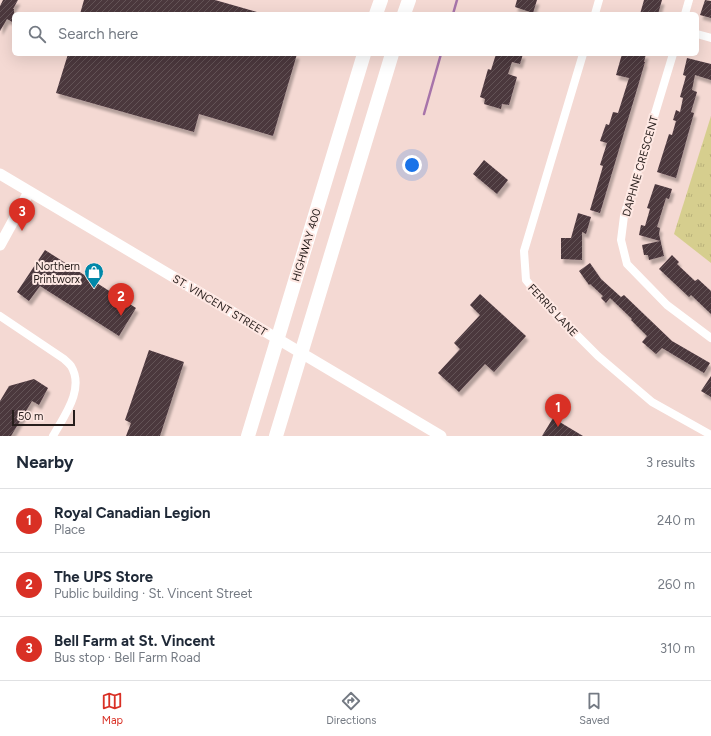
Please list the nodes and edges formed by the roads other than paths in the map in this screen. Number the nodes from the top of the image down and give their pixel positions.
1 (381, 0) edge
2 (408, 0) edge
3 (599, 0) edge
4 (689, 0) edge
5 (377, 12) edge
6 (405, 12) edge
7 (596, 12) edge
8 (686, 12) edge
9 (699, 35) edge
10 (711, 38) edge
11 (363, 56) edge
12 (391, 56) edge
13 (582, 56) edge
14 (672, 56) edge
15 (0, 174) edge
16 (29, 192) junction
17 (0, 245) edge
18 (0, 316) edge
19 (711, 338) edge
20 (53, 436) edge
21 (248, 436) edge
22 (276, 436) edge
23 (441, 436) edge
24 (711, 436) edge

1 - 5 highway
2 - 6 highway
3 - 7 street
4 - 8 street
9 - 10 street
11 - 21 highway, HIGHWAY 400
12 - 22 highway
13 - 24 street, FERRIS LANE
14 - 19 street, DAPHNE CRESCENT
15 - 16 main road, ST. VINCENT STREET
16 - 17 main road
16 - 23 main road, ST. VINCENT STREET
18 - 20 street

